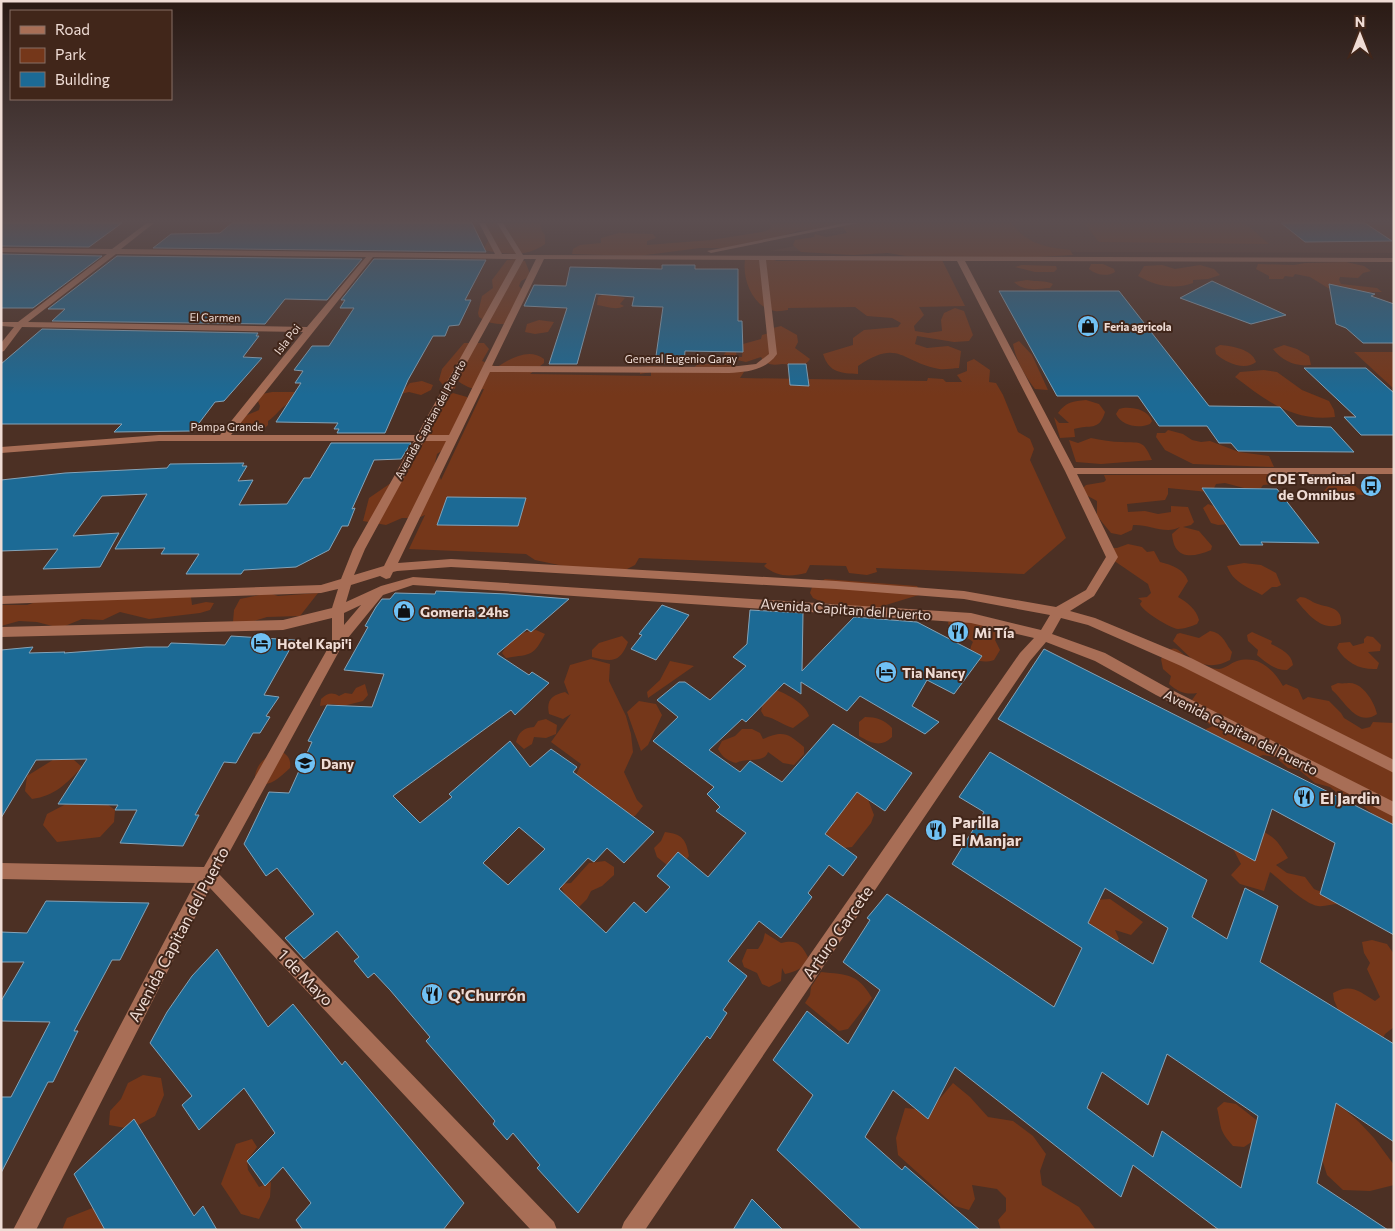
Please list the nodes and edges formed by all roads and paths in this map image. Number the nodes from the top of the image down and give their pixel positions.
1 (76, 280) edge
2 (350, 280) edge
3 (508, 280) edge
4 (529, 280) edge
5 (765, 280) edge
6 (971, 280) edge
7 (1, 324) edge
8 (20, 324) junction
9 (309, 330) junction
10 (1, 349) edge
11 (486, 369) junction
12 (223, 438) junction
13 (419, 438) junction
14 (452, 438) junction
15 (1, 450) edge
16 (1070, 471) junction
17 (1394, 472) edge
18 (389, 569) junction
19 (345, 584) junction
20 (378, 593) junction
21 (1, 600) edge
22 (338, 610) junction
23 (1058, 612) junction
24 (1, 632) edge
25 (1044, 636) junction
26 (338, 642) junction
27 (1394, 767) edge
28 (1394, 810) edge
29 (1, 871) edge
30 (208, 875) junction
31 (24, 1230) edge
32 (546, 1230) edge
33 (632, 1230) edge

1 - 8 street
2 - 9 street, Isla Poi
3 - 13 street, Avenida Capitan del Puerto
4 - 11 street, Avenida Capitan del Puerto
5 - 11 street, General Eugenio Garay
6 - 16 street
7 - 8 street, El Carmen
8 - 9 street, El Carmen
8 - 10 street
9 - 12 street, Isla Poi
11 - 14 street, Avenida Capitan del Puerto
12 - 13 street, Pampa Grande
12 - 15 street, Pampa Grande
13 - 14 street, Pampa Grande
13 - 19 street, Avenida Capitan del Puerto
14 - 18 street, Avenida Capitan del Puerto
16 - 17 street
16 - 23 street
18 - 19 street, Avenida Capitan del Puerto
18 - 20 street, Avenida Capitan del Puerto
18 - 23 street, Avenida Capitan del Puerto
19 - 21 street, Avenida Capitan del Puerto
19 - 22 street, Avenida Capitan del Puerto
20 - 22 street, Avenida Capitan del Puerto
20 - 25 street, Avenida Capitan del Puerto
20 - 26 street, Avenida Capitan del Puerto
22 - 24 street, Avenida Capitan del Puerto
22 - 26 street, Avenida Capitan del Puerto
23 - 25 street, Arturo Garcete
23 - 27 street, Avenida Capitan del Puerto
25 - 28 street, Avenida Capitan del Puerto
25 - 33 street, Arturo Garcete
26 - 30 street, Avenida Capitan del Puerto
29 - 30 street
30 - 31 street, Avenida Capitan del Puerto
30 - 32 street, 1 de Mayo

